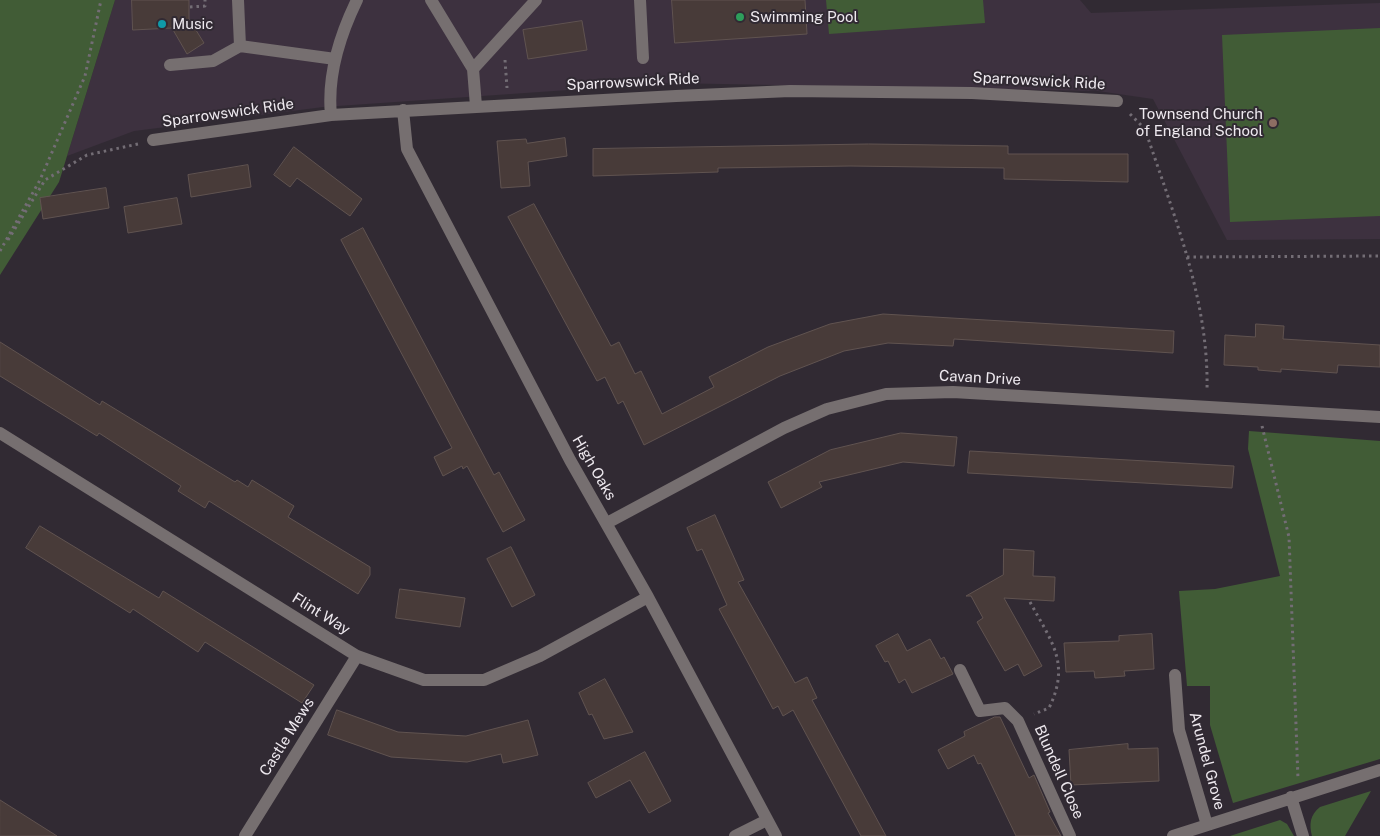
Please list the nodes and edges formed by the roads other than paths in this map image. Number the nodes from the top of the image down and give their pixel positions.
1 (238, 0) edge
2 (357, 0) edge
3 (431, 0) edge
4 (536, 0) edge
5 (640, 0) edge
6 (240, 46) junction
7 (643, 58) dead end
8 (335, 59) junction
9 (170, 65) dead end
10 (473, 69) junction
11 (1117, 101) road end
12 (476, 106) junction
13 (403, 110) junction
14 (330, 115) junction
15 (153, 140) road end
16 (1380, 417) edge
17 (0, 433) edge
18 (607, 523) junction
19 (648, 597) junction
20 (357, 656) junction
21 (960, 670) dead end
22 (1175, 675) dead end
23 (1380, 770) edge
24 (1295, 796) junction
25 (767, 820) junction
26 (1207, 825) junction
27 (245, 836) edge
28 (735, 836) edge
29 (776, 836) edge
30 (1070, 836) edge
31 (1172, 836) edge
32 (1303, 836) edge

1 - 6 street
2 - 8 street
3 - 10 street
4 - 10 street
5 - 7 street
6 - 8 street
6 - 9 street
8 - 14 street
10 - 12 street
11 - 12 street, Sparrowswick Ride
12 - 13 street, Sparrowswick Ride
13 - 14 street, Sparrowswick Ride
13 - 18 street, High Oaks
14 - 15 street, Sparrowswick Ride
16 - 18 street, Cavan Drive
17 - 20 street, Flint Way
18 - 19 street, High Oaks
19 - 20 street, Flint Way
19 - 25 street, High Oaks
20 - 27 street, Castle Mews
21 - 30 street, Blundell Close
22 - 26 street, Arundel Grove
23 - 24 street
24 - 26 street
24 - 32 street
25 - 28 street
25 - 29 street, High Oaks
26 - 31 street

